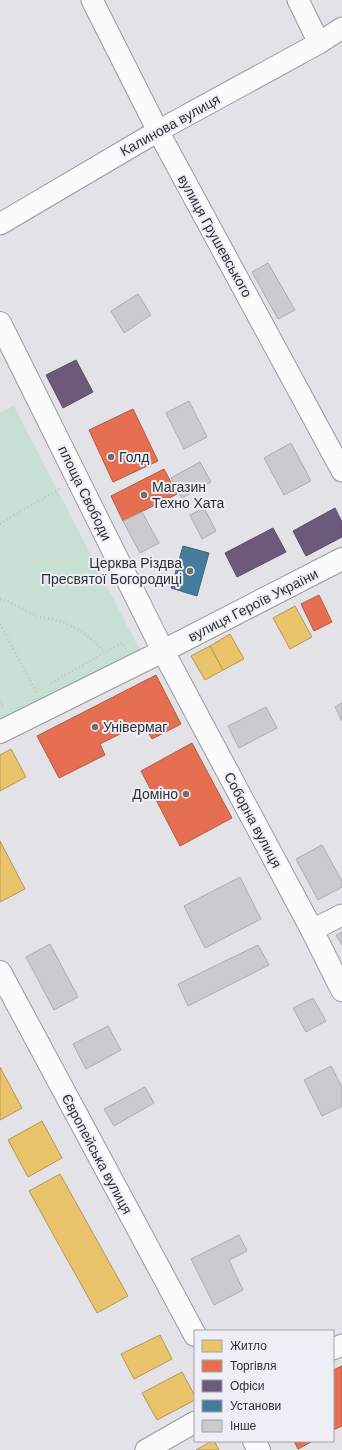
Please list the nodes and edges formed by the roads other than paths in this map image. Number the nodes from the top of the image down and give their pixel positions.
1 (92, 0) edge
2 (298, 0) edge
3 (342, 28) edge
4 (319, 43) junction
5 (158, 131) junction
6 (0, 224) edge
7 (0, 323) edge
8 (342, 471) edge
9 (342, 559) edge
10 (163, 651) junction
11 (0, 732) edge
12 (342, 915) edge
13 (312, 930) junction
14 (0, 972) edge
15 (342, 990) edge
16 (194, 1333) edge
17 (194, 1423) edge
18 (146, 1450) edge

1 - 5 street, вулиця Грушевського
2 - 4 street
3 - 4 street, Калинова вулиця
4 - 5 street, Калинова вулиця
5 - 6 street, Калинова вулиця
5 - 8 street, вулиця Грушевського
7 - 10 street, площа Свободи
9 - 10 street, вулиця Героїв України
10 - 11 street
10 - 13 street, Соборна вулиця
12 - 13 street
13 - 15 street, Соборна вулиця
14 - 16 street, Європейська вулиця
17 - 18 street

